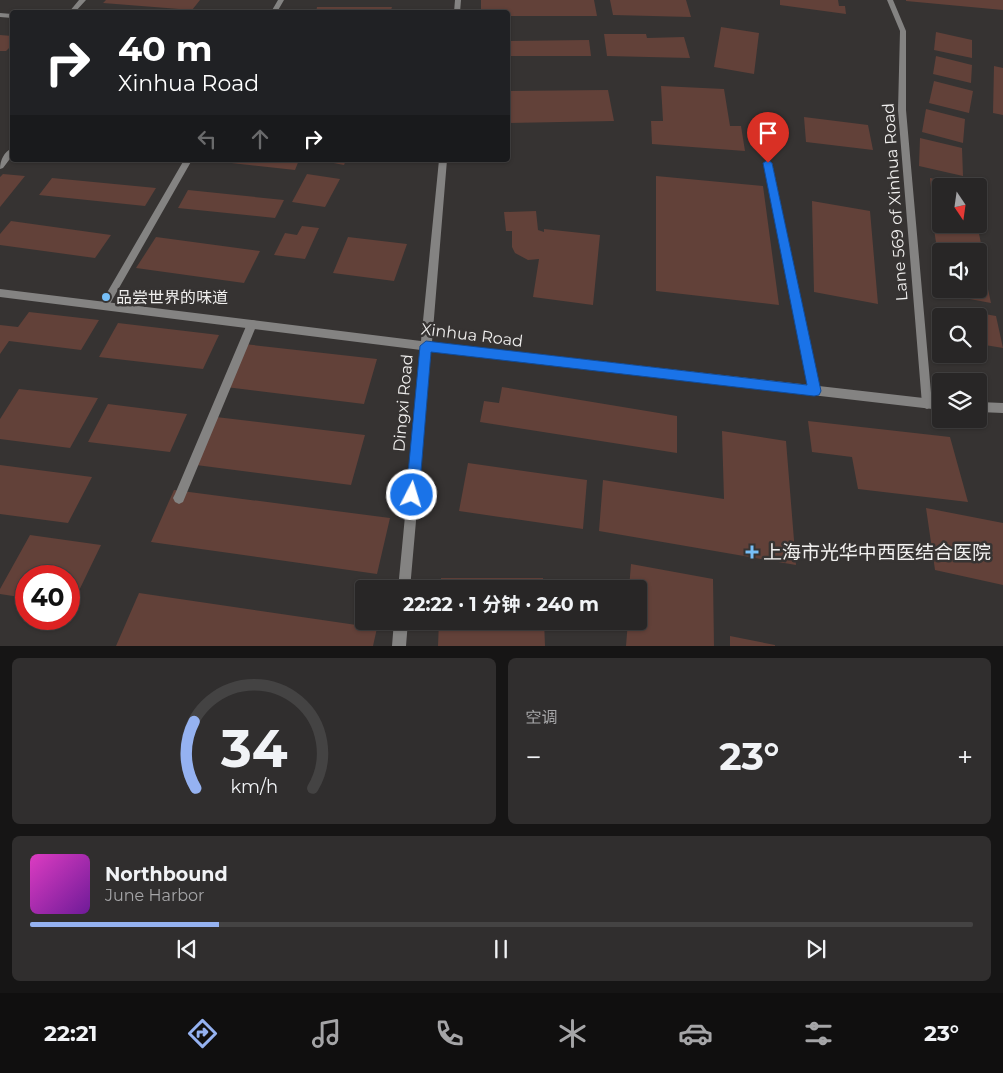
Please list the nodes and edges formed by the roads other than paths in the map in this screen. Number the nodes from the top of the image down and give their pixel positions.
1 (83, 0) edge
2 (890, 0) edge
3 (74, 10) edge
4 (10, 154) edge
5 (187, 162) edge
6 (443, 162) edge
7 (768, 163) dead end
8 (0, 166) edge
9 (0, 293) edge
10 (104, 306) junction
11 (252, 324) junction
12 (426, 346) junction
13 (814, 391) junction
14 (927, 404) junction
15 (932, 404) edge
16 (987, 407) edge
17 (1003, 408) edge
18 (179, 498) dead end
19 (405, 580) edge
20 (400, 630) edge
21 (399, 646) edge

1 - 3 street
2 - 14 street, Lane 569 of Xinhua Road
4 - 8 street
5 - 10 street
6 - 12 street, Dingxi Road
7 - 13 street
9 - 10 street, Xinhua Road
10 - 11 street, Xinhua Road
11 - 12 street, Xinhua Road
11 - 18 street
12 - 13 street, Xinhua Road
12 - 19 street, Dingxi Road
13 - 14 street, Xinhua Road
14 - 15 street, Xinhua Road
16 - 17 street
20 - 21 street

